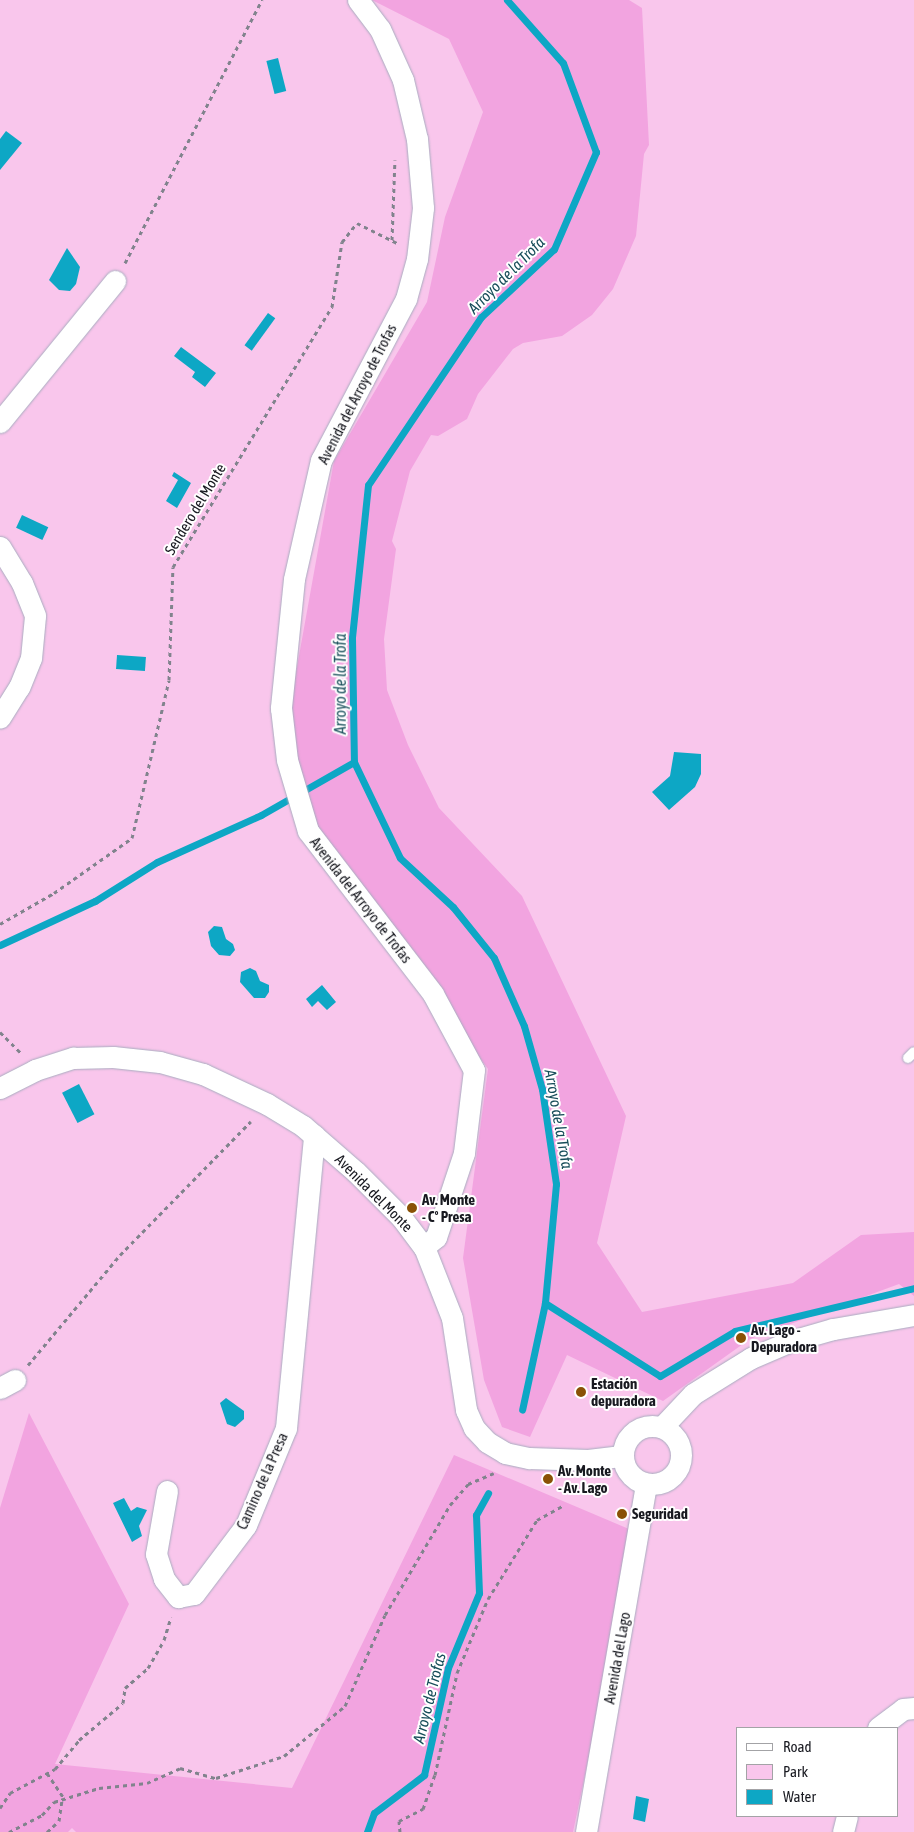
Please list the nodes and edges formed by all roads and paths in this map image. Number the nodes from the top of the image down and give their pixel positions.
1 (262, 0) edge
2 (358, 0) edge
3 (395, 156) dead end
4 (392, 240) junction
5 (417, 259) junction
6 (115, 281) joint
7 (0, 422) edge
8 (0, 547) edge
9 (0, 717) edge
10 (0, 924) edge
11 (0, 1032) edge
12 (27, 1058) dead end
13 (0, 1088) edge
14 (267, 1104) junction
15 (314, 1135) junction
16 (424, 1247) junction
17 (914, 1315) edge
18 (8, 1384) edge
19 (662, 1427) junction
20 (622, 1456) junction
21 (497, 1474) dead end
22 (646, 1484) junction
23 (167, 1491) dead end
24 (564, 1505) dead end
25 (178, 1597) junction
26 (914, 1708) edge
27 (879, 1727) edge
28 (47, 1773) junction
29 (63, 1799) junction
30 (0, 1808) edge
31 (847, 1817) edge
32 (8, 1832) edge
33 (47, 1832) edge
34 (400, 1832) edge
35 (586, 1832) edge
36 (843, 1832) edge

1 - 6 path
2 - 5 street, Avenida del Arroyo de Trofas
3 - 4 path
4 - 5 path, Sendero del Monte
4 - 10 path, Sendero del Monte
5 - 16 street, Avenida del Arroyo de Trofas
6 - 7 street
8 - 9 street
11 - 12 path
13 - 14 street, Avenida del Monte
14 - 15 street, Avenida del Monte
14 - 18 path
15 - 16 street, Avenida del Monte
15 - 25 street, Camino de la Presa
16 - 20 street, Avenida del Monte
17 - 19 street
19 - 20 street
19 - 22 street
20 - 22 street
21 - 29 path
22 - 35 street, Avenida del Lago
23 - 25 street
24 - 34 path
25 - 28 path
26 - 27 street
28 - 29 path
28 - 30 path
29 - 32 path
29 - 33 path
31 - 36 street

